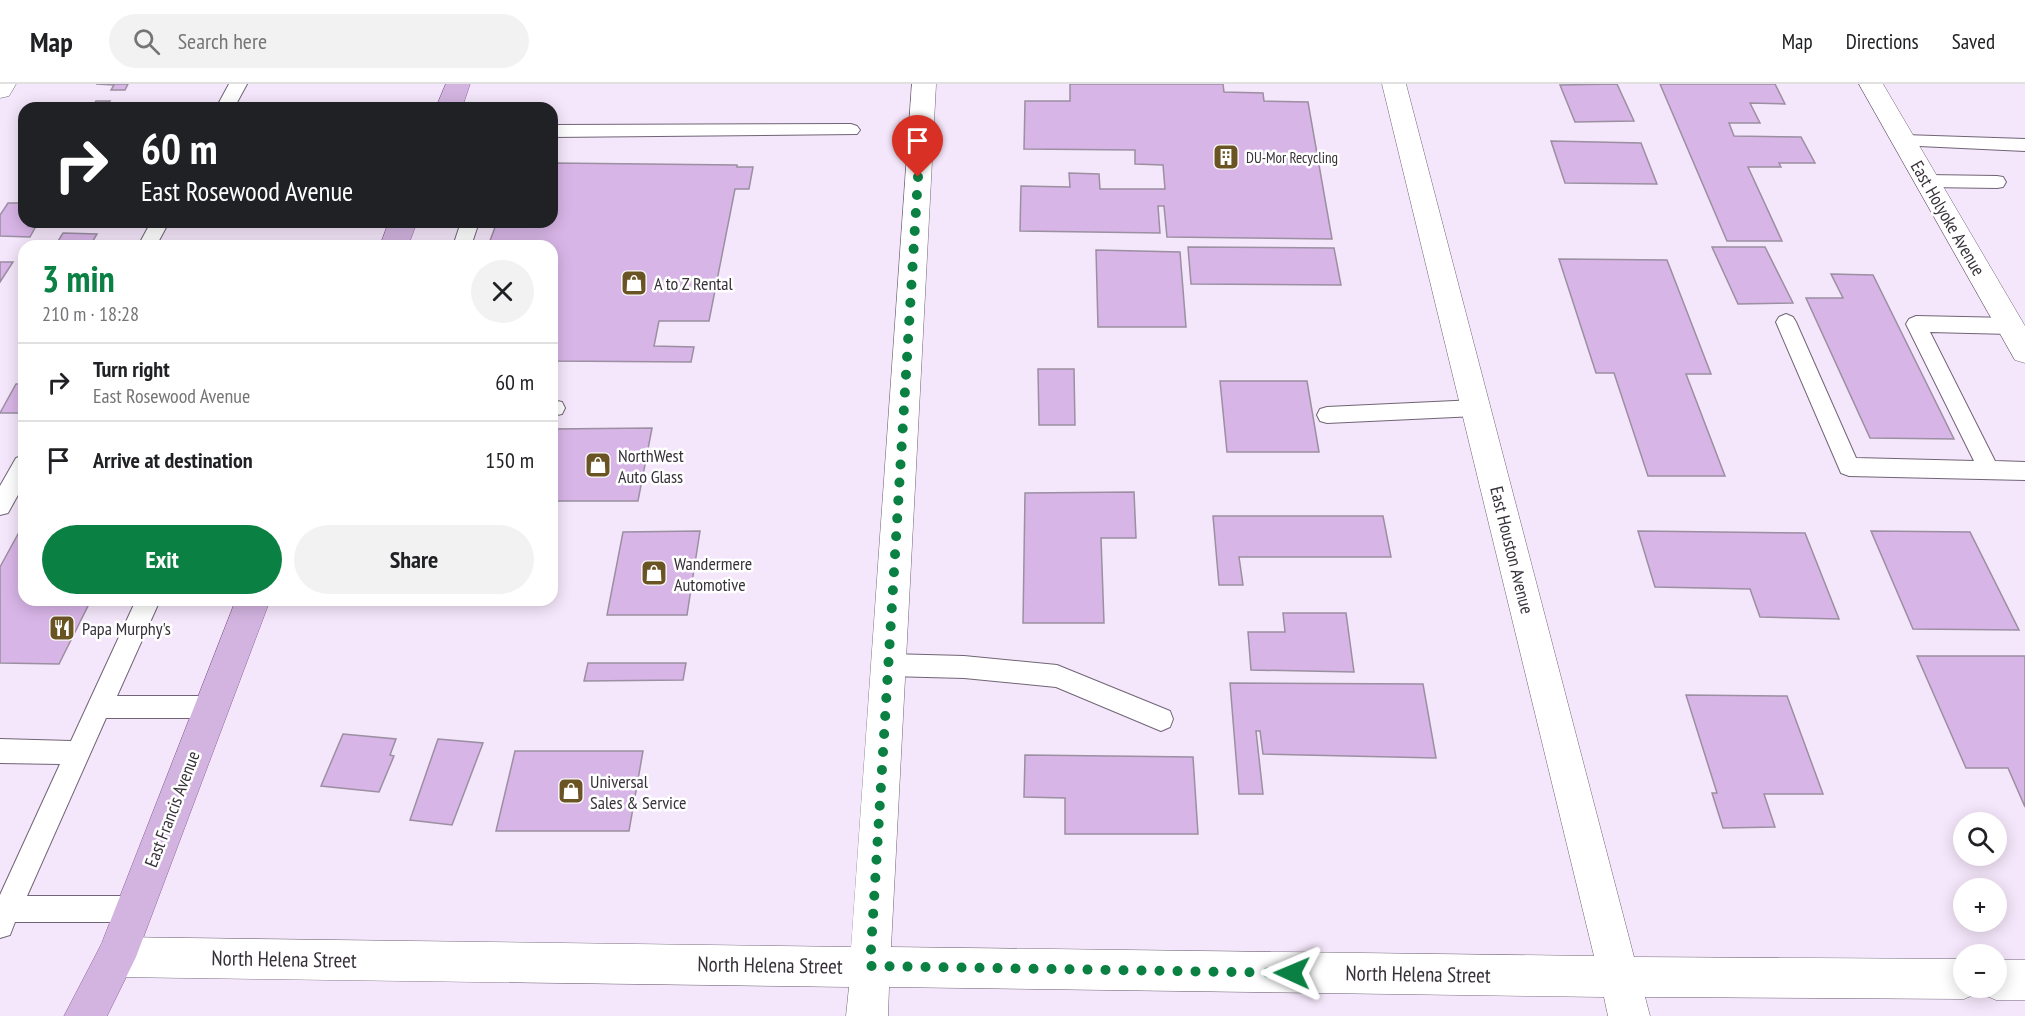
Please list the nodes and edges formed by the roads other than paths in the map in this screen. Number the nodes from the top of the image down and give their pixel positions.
1 (4, 84) edge
2 (238, 84) edge
3 (458, 84) edge
4 (924, 84) edge
5 (1394, 84) edge
6 (1871, 84) edge
7 (0, 90) edge
8 (228, 102) edge
9 (451, 102) edge
10 (851, 130) dead end
11 (558, 131) edge
12 (1904, 141) junction
13 (2025, 145) edge
14 (1927, 181) junction
15 (1997, 182) dead end
16 (1786, 322) dead end
17 (2010, 326) junction
18 (2025, 352) edge
19 (1476, 408) junction
20 (1327, 415) dead end
21 (1989, 470) junction
22 (2025, 471) edge
23 (18, 474) edge
24 (0, 506) edge
25 (145, 606) edge
26 (252, 606) edge
27 (889, 665) junction
28 (99, 707) junction
29 (211, 707) junction
30 (1161, 719) dead end
31 (0, 751) edge
32 (79, 753) junction
33 (134, 909) junction
34 (3, 914) edge
35 (116, 957) junction
36 (870, 966) junction
37 (1620, 977) junction
38 (1953, 980) edge
39 (2007, 980) edge
40 (2025, 980) edge
41 (85, 1016) edge
42 (867, 1016) edge
43 (1629, 1016) edge

1 - 7 street
2 - 8 lane
3 - 9 main road
4 - 27 street
5 - 19 street, East Houston Avenue
6 - 12 street, East Holyoke Avenue
10 - 11 lane
12 - 13 lane
12 - 14 street, East Holyoke Avenue
14 - 15 lane
14 - 17 street, East Holyoke Avenue
16 - 21 lane
17 - 18 street, East Holyoke Avenue
17 - 21 lane
19 - 20 lane
19 - 37 street, East Houston Avenue
21 - 22 lane
23 - 24 lane
25 - 28 lane
26 - 29 main road, East Francis Avenue
27 - 30 lane
27 - 36 street
28 - 29 lane
28 - 32 lane
29 - 33 main road, East Francis Avenue
31 - 32 lane
32 - 34 lane
33 - 34 lane
33 - 35 main road, East Francis Avenue
35 - 36 street, North Helena Street
35 - 41 main road, East Francis Avenue
36 - 37 street, North Helena Street
36 - 42 street
37 - 38 street, North Helena Street
37 - 43 street, East Houston Avenue
39 - 40 street

